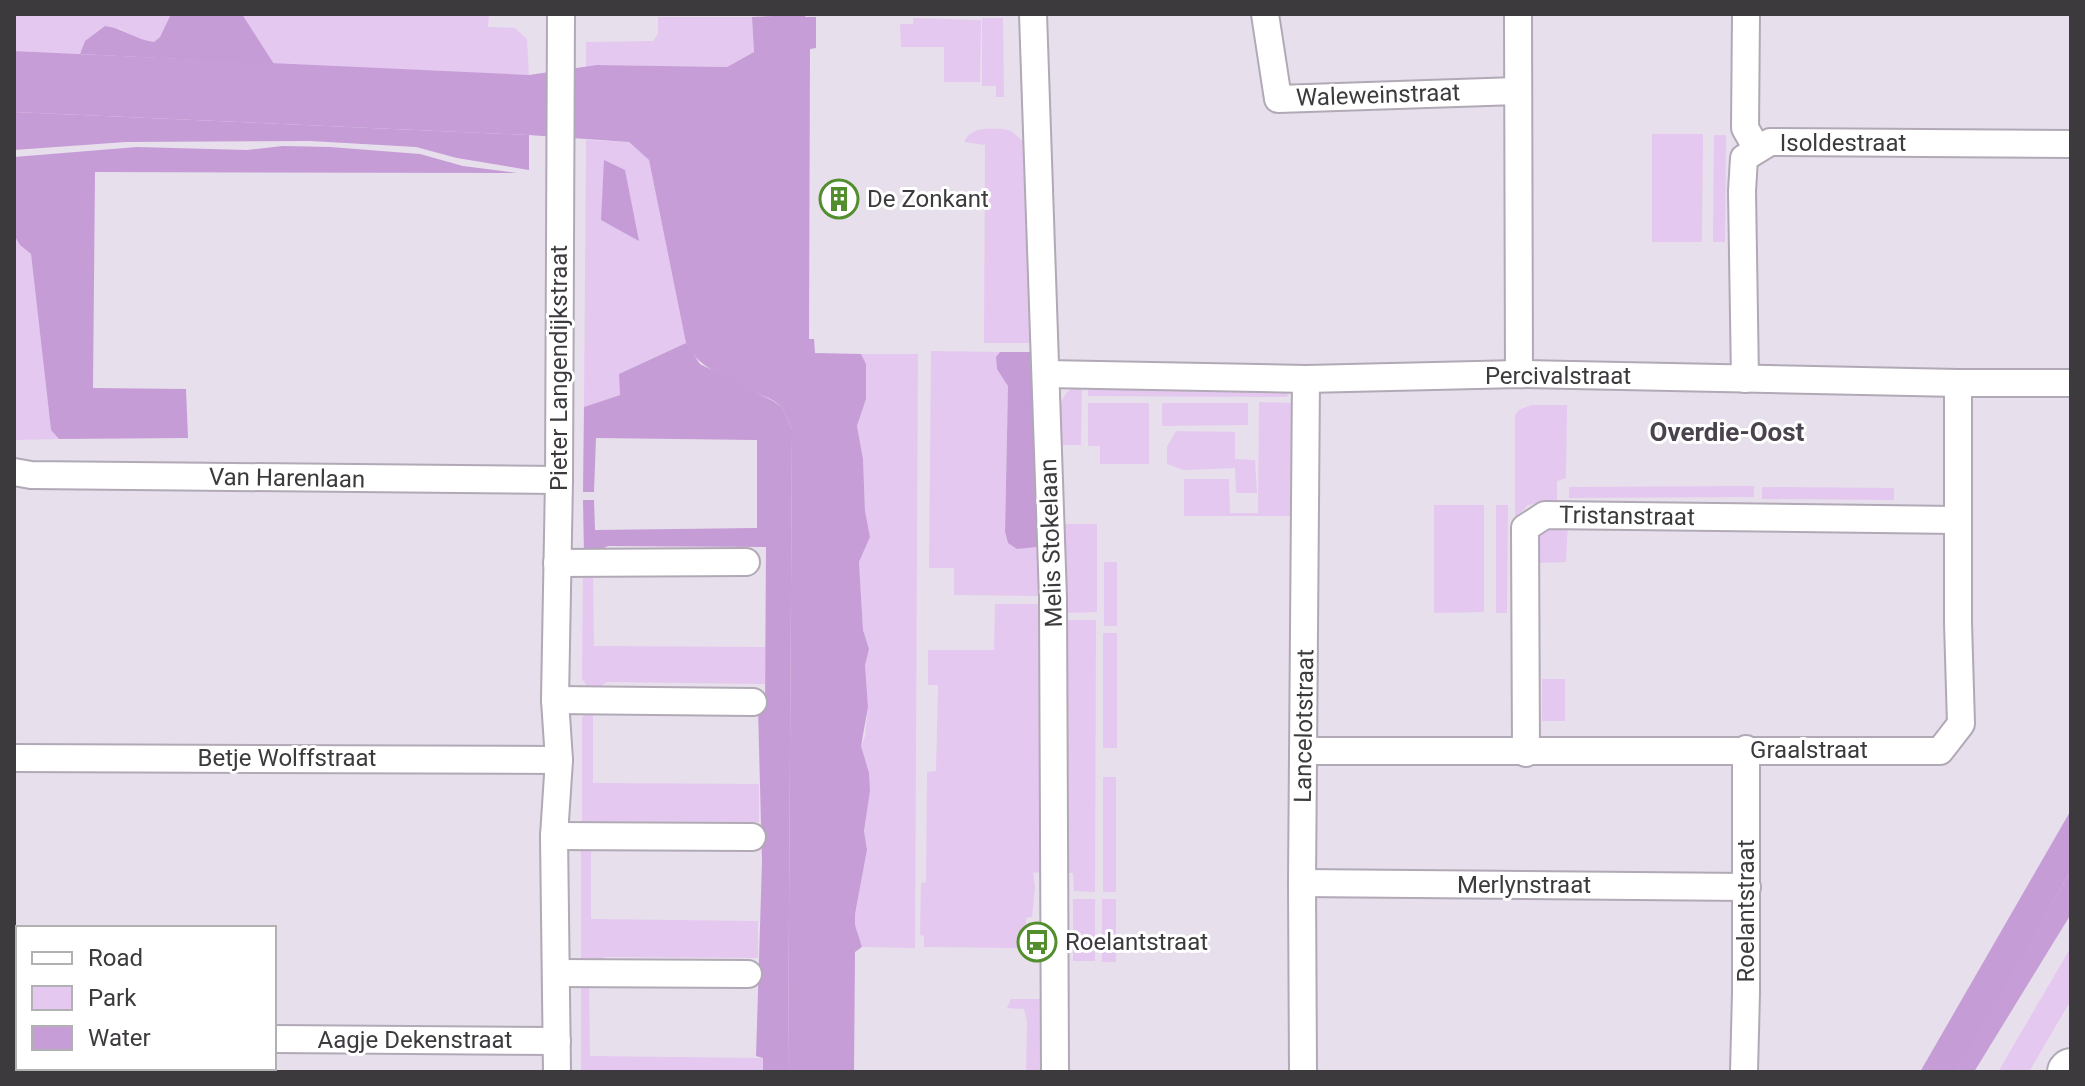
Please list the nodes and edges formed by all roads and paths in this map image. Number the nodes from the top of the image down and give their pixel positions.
1 (561, 14) edge
2 (1033, 14) edge
3 (1265, 14) edge
4 (1746, 14) edge
5 (1522, 15) edge
6 (1517, 91) junction
7 (2071, 144) edge
8 (1757, 149) junction
9 (1046, 374) junction
10 (1519, 374) junction
11 (1306, 379) junction
12 (1745, 379) junction
13 (1958, 383) junction
14 (2071, 383) edge
15 (14, 472) edge
16 (559, 480) junction
17 (1957, 520) junction
18 (746, 562) dead end
19 (557, 563) junction
20 (555, 700) junction
21 (753, 702) dead end
22 (1746, 749) junction
23 (1303, 751) junction
24 (1526, 753) junction
25 (14, 758) edge
26 (559, 760) junction
27 (554, 836) junction
28 (752, 837) dead end
29 (1302, 883) junction
30 (1747, 887) junction
31 (556, 973) junction
32 (748, 974) dead end
33 (276, 1039) edge
34 (557, 1041) junction
35 (557, 1072) edge
36 (1055, 1072) edge
37 (1303, 1072) edge
38 (1744, 1072) edge

1 - 16 street, Pieter Langendijkstraat
2 - 9 street, Melis Stokelaan
3 - 6 street, Waleweinstraat
4 - 8 street
5 - 6 street
6 - 10 street
7 - 8 street, Isoldestraat
8 - 12 street, Isoldestraat
9 - 11 street, Percivalstraat
9 - 36 street, Melis Stokelaan
10 - 11 street, Percivalstraat
10 - 12 street, Percivalstraat
11 - 23 street, Lancelotstraat
12 - 13 street, Percivalstraat
13 - 14 street, Percivalstraat
13 - 17 street, Graalstraat
15 - 16 street, Van Harenlaan
16 - 19 street, Pieter Langendijkstraat
17 - 22 street, Graalstraat
17 - 24 street, Tristanstraat
18 - 19 street
19 - 20 street, Pieter Langendijkstraat
20 - 21 street
20 - 26 street, Pieter Langendijkstraat
22 - 24 street, Graalstraat
22 - 30 street, Roelantstraat
23 - 24 street, Graalstraat
23 - 29 street, Lancelotstraat
25 - 26 street, Betje Wolffstraat
26 - 27 street, Pieter Langendijkstraat
27 - 28 street
27 - 31 street, Pieter Langendijkstraat
29 - 30 street, Merlynstraat
29 - 37 street, Lancelotstraat
30 - 38 street, Roelantstraat
31 - 32 street
31 - 34 street, Pieter Langendijkstraat
33 - 34 street, Aagje Dekenstraat
34 - 35 street, Pieter Langendijkstraat

